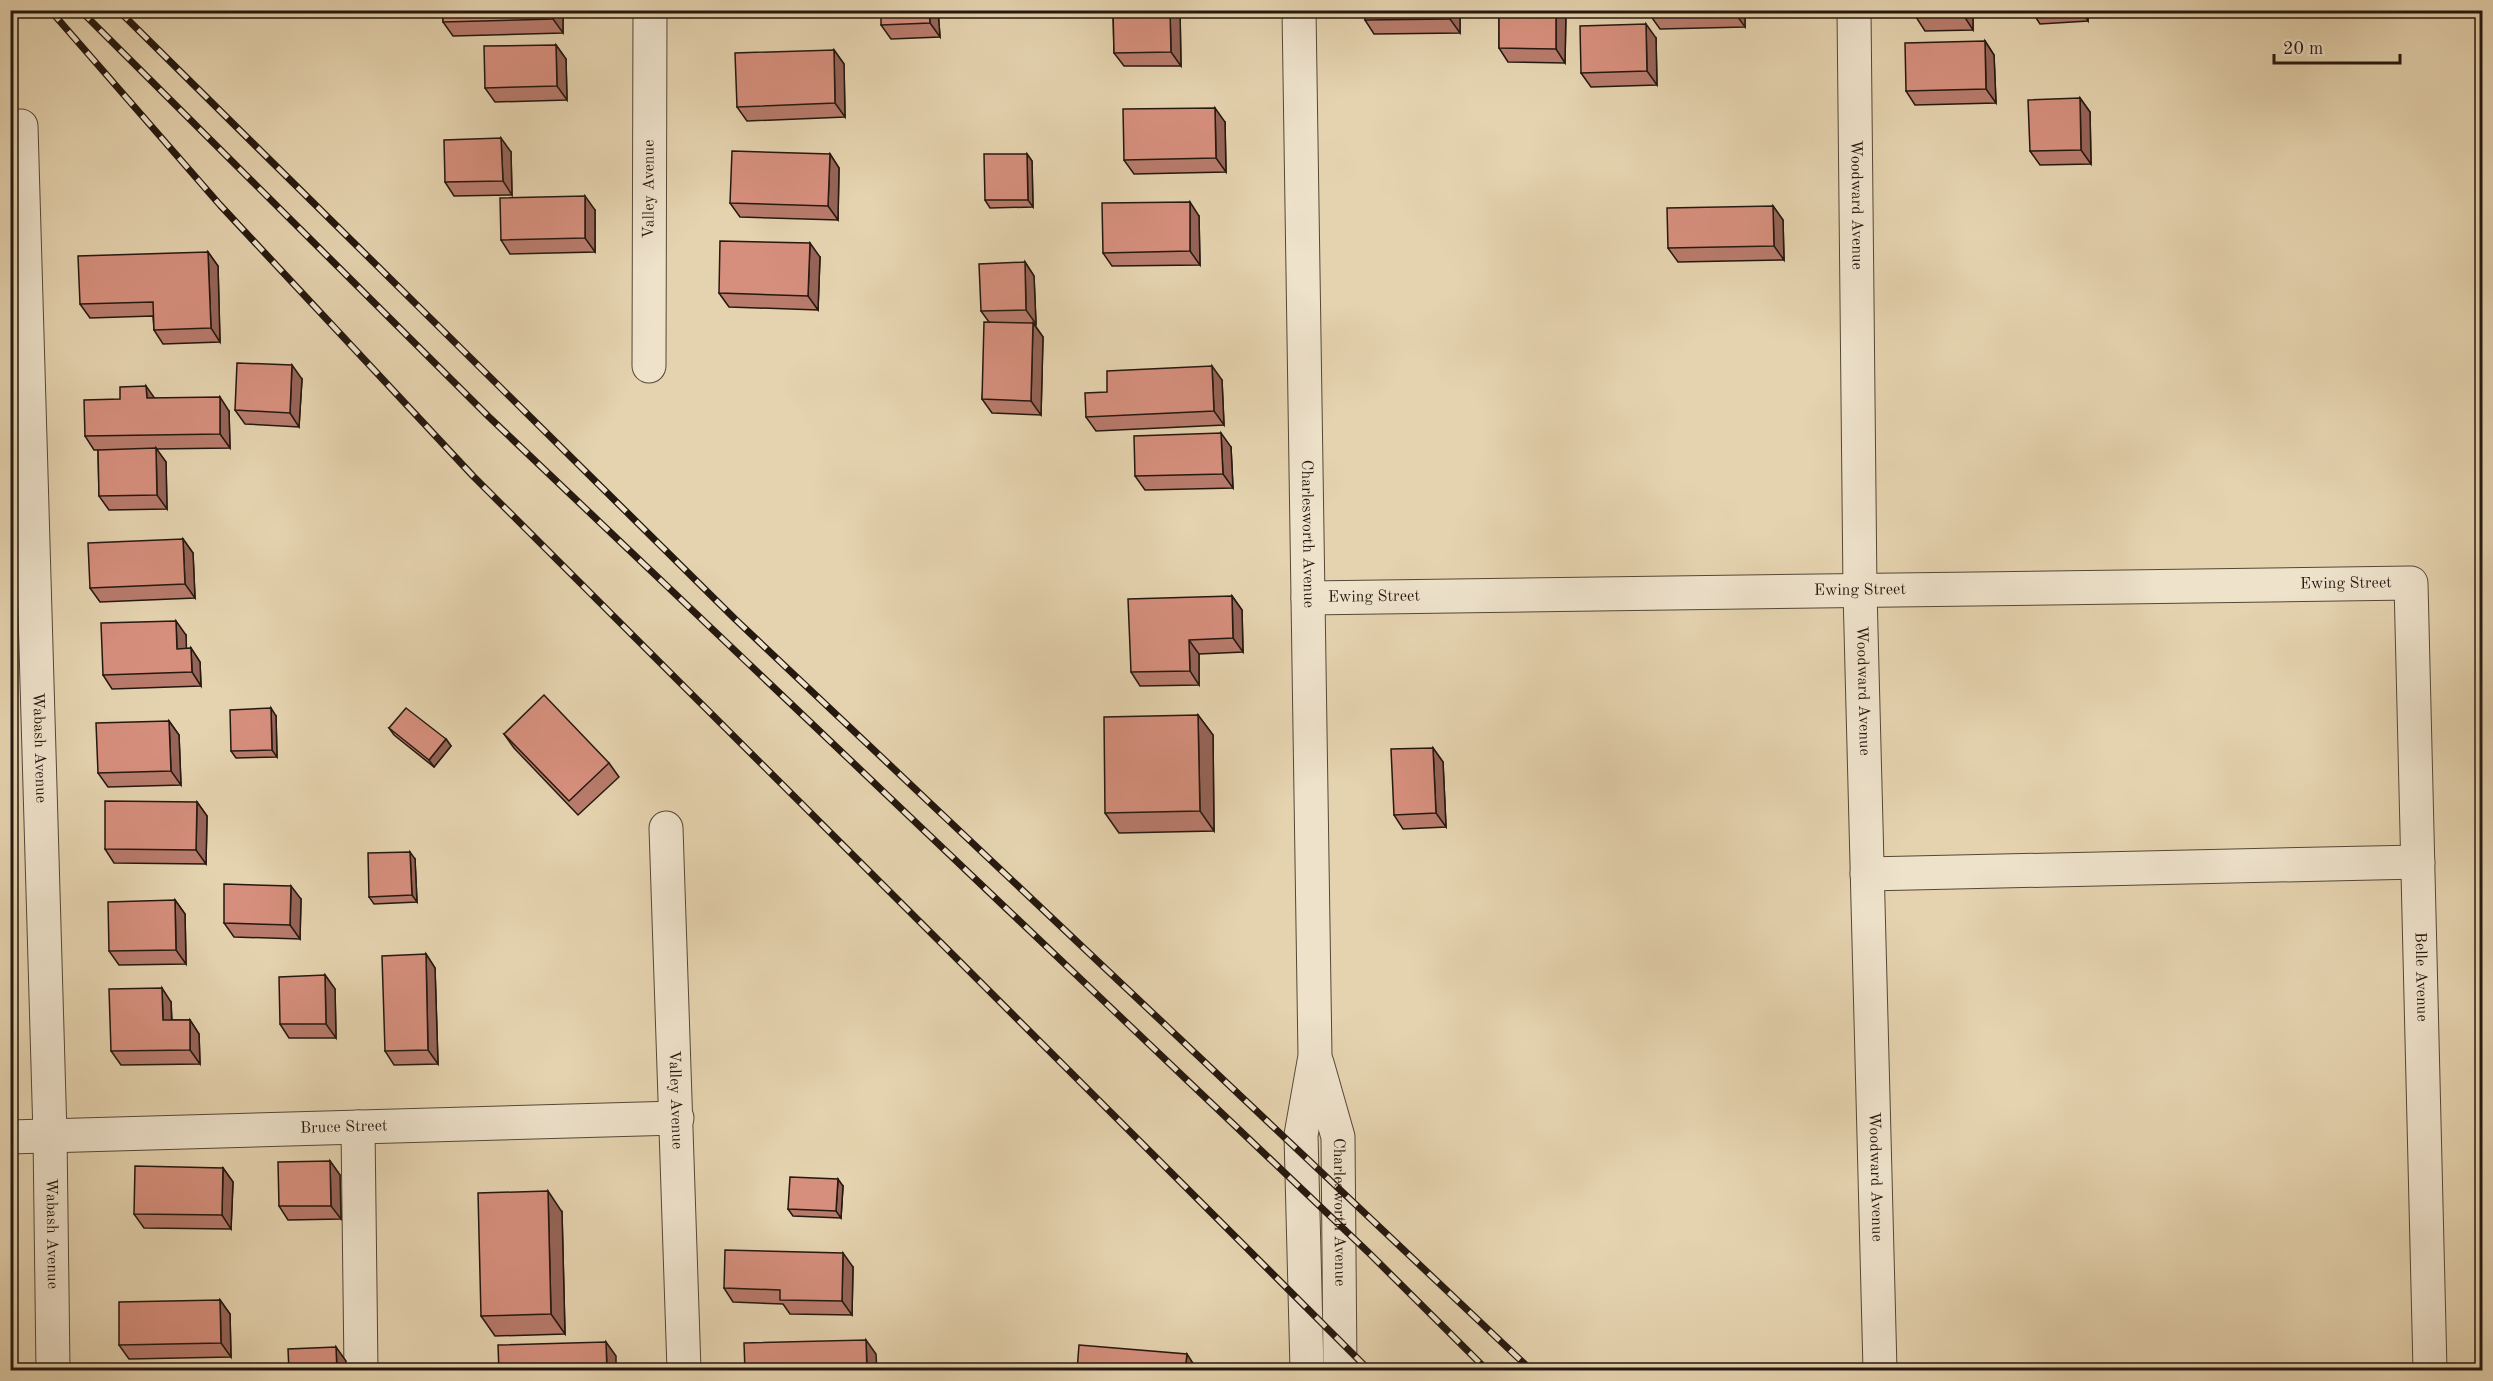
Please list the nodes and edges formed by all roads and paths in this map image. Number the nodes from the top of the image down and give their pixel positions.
1 (650, 10) edge
2 (1299, 10) edge
3 (1854, 10) edge
4 (21, 126) dead end
5 (649, 366) dead end
6 (2411, 583) joint
7 (1860, 591) junction
8 (1308, 598) junction
9 (666, 828) dead end
10 (2418, 862) junction
11 (1867, 873) junction
12 (1315, 1056) junction
13 (677, 1118) junction
14 (358, 1127) junction
15 (50, 1135) junction
16 (10, 1137) edge
17 (53, 1371) edge
18 (361, 1371) edge
19 (684, 1371) edge
20 (1307, 1371) edge
21 (1340, 1371) edge
22 (1880, 1371) edge
23 (2430, 1371) edge

1 - 5 street, Valley Avenue
2 - 8 street, Charlesworth Avenue
3 - 7 street, Woodward Avenue
4 - 15 street, Wabash Avenue
6 - 7 street, Ewing Street
6 - 10 street, Belle Avenue
7 - 8 street, Ewing Street
7 - 11 street, Woodward Avenue
8 - 12 street, Charlesworth Avenue
9 - 13 street, Valley Avenue
10 - 11 street
10 - 23 street, Belle Avenue
11 - 22 street, Woodward Avenue
12 - 20 street, Charlesworth Avenue
12 - 21 street, Charlesworth Avenue
13 - 14 street, Bruce Street
13 - 19 street, Valley Avenue
14 - 15 street, Bruce Street
14 - 18 street
15 - 16 street, Bruce Street
15 - 17 street, Wabash Avenue

